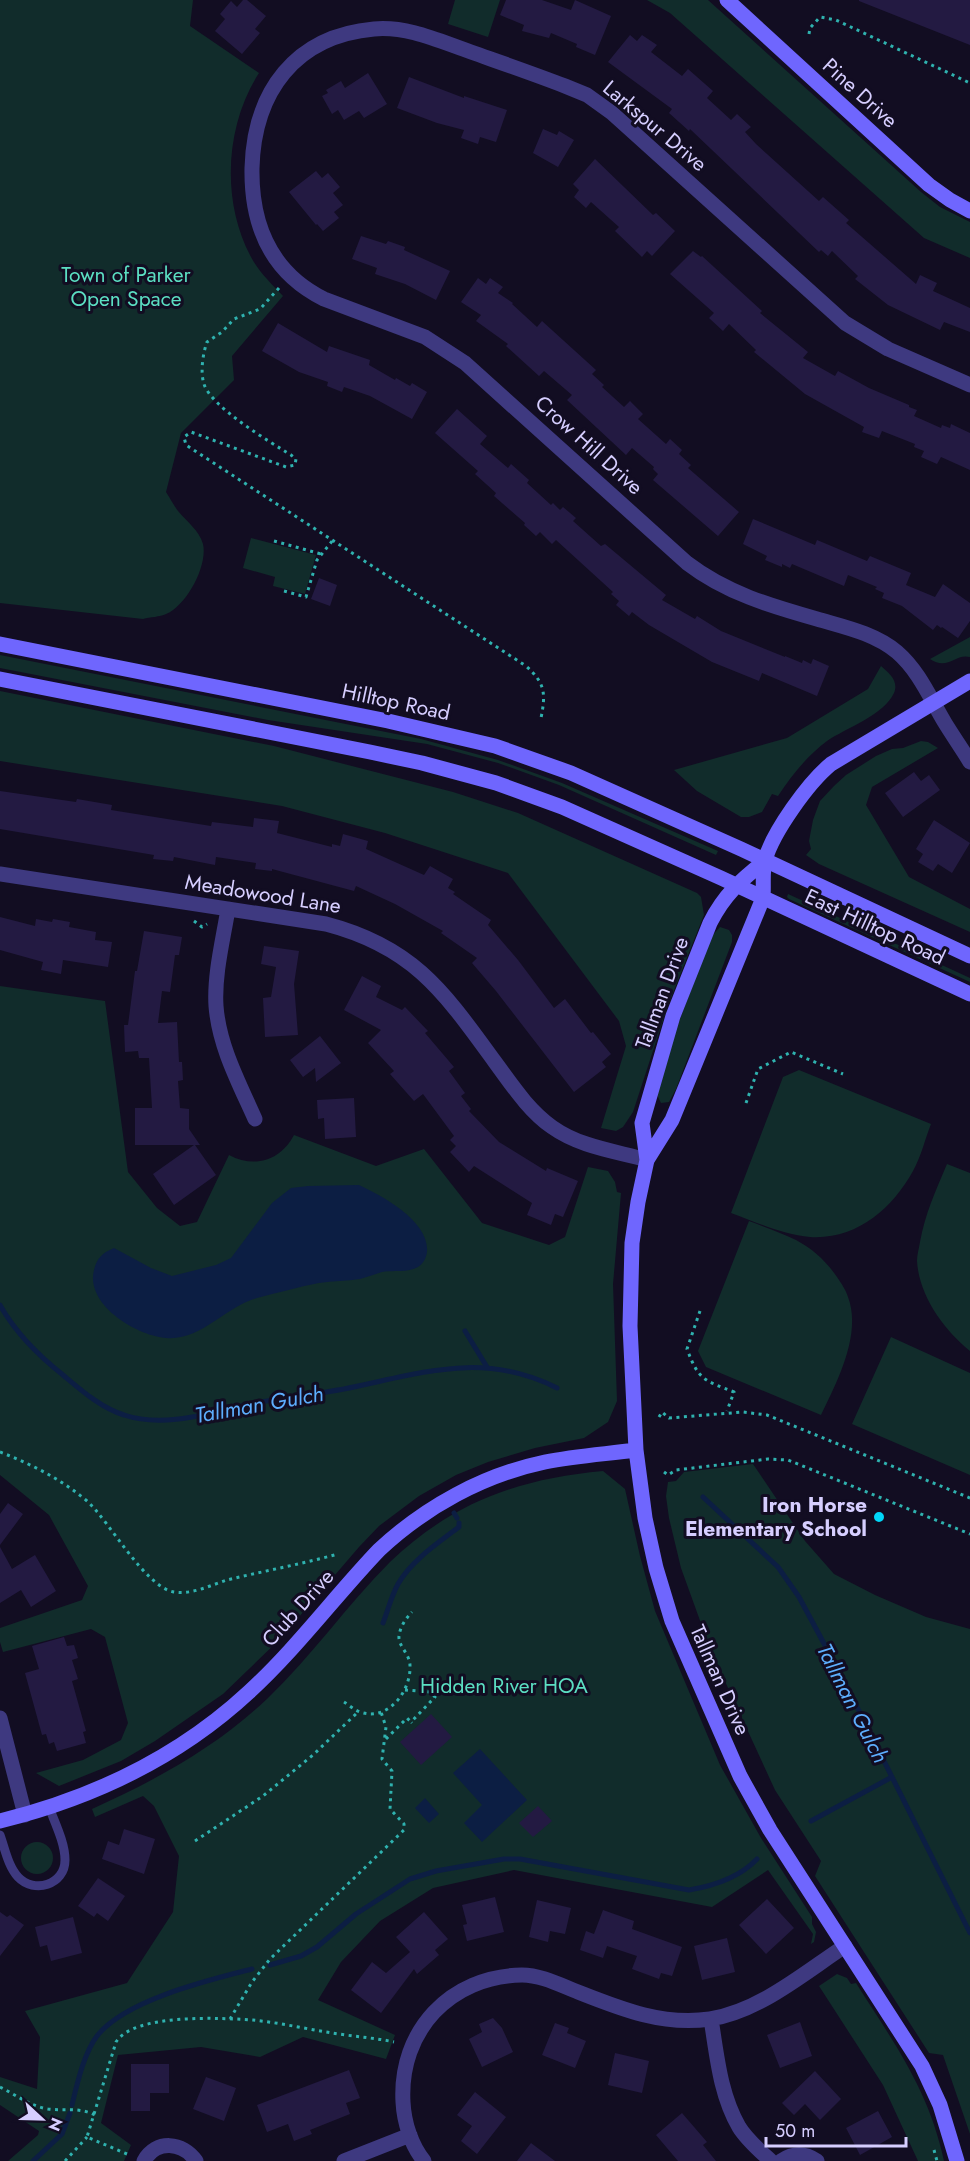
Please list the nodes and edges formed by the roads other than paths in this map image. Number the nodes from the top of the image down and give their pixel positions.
1 (727, 0) edge
2 (260, 116) joint
3 (970, 211) edge
4 (970, 385) edge
5 (0, 644) edge
6 (0, 680) edge
7 (970, 681) edge
8 (933, 701) junction
9 (970, 762) edge
10 (765, 861) junction
11 (0, 874) edge
12 (735, 885) junction
13 (763, 898) junction
14 (228, 909) junction
15 (970, 956) edge
16 (970, 994) edge
17 (255, 1119) dead end
18 (647, 1160) junction
19 (636, 1450) junction
20 (0, 1718) edge
21 (49, 1807) junction
22 (25, 1815) junction
23 (0, 1821) edge
24 (0, 1834) edge
25 (845, 1946) junction
26 (711, 2019) junction
27 (410, 2135) junction
28 (144, 2161) edge
29 (196, 2161) edge
30 (344, 2161) edge
31 (424, 2161) edge
32 (771, 2161) edge
33 (781, 2161) edge
34 (817, 2161) edge
35 (957, 2161) edge

1 - 3 street, Pine Drive
2 - 4 street, Larkspur Drive
2 - 8 street, Crow Hill Drive
5 - 10 street, Hilltop Road
6 - 12 street
7 - 8 street, Tallman Drive
8 - 9 street, Crow Hill Drive
8 - 10 street, Tallman Drive
10 - 12 street, Tallman Drive
10 - 13 street, Tallman Drive
10 - 15 street, East Hilltop Road
11 - 14 street, Meadowood Lane
12 - 13 street
12 - 18 street, Tallman Drive
13 - 16 street, East Hilltop Road
13 - 18 street, Tallman Drive
14 - 17 street
14 - 18 street, Meadowood Lane
18 - 19 street, Tallman Drive
19 - 21 street, Club Drive
19 - 25 street, Tallman Drive
20 - 22 street
21 - 22 street, Club Drive
21 - 24 lane
22 - 23 street, Club Drive
25 - 26 street
25 - 35 street, Tallman Drive
26 - 27 street
26 - 32 street
27 - 30 street
27 - 31 street
28 - 29 street
33 - 34 street

